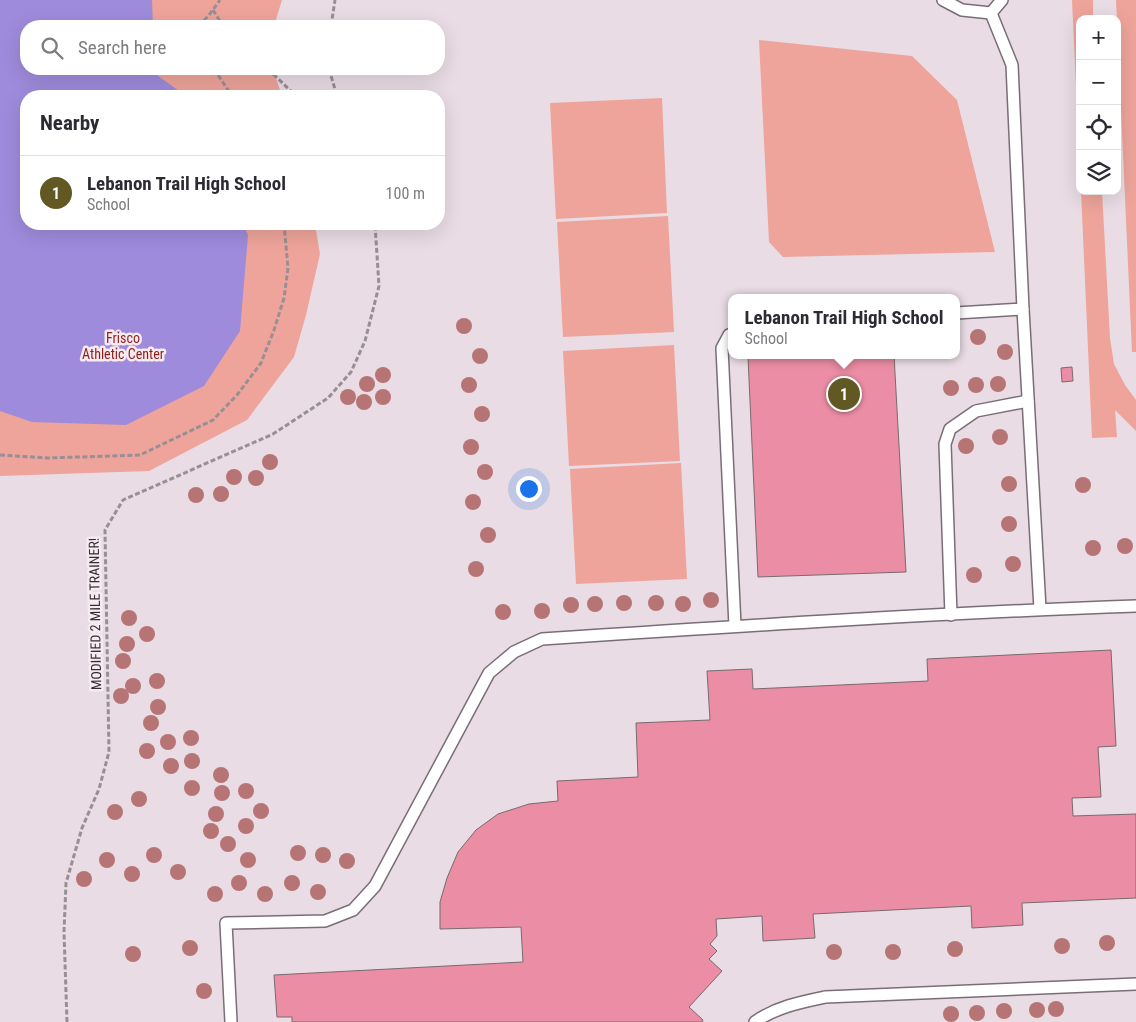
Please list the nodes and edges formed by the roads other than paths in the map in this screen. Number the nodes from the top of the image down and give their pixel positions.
1 (943, 0) edge
2 (1002, 0) edge
3 (991, 13) junction
4 (1023, 309) junction
5 (960, 313) edge
6 (728, 335) edge
7 (1028, 401) junction
8 (1136, 606) edge
9 (1040, 609) junction
10 (950, 615) junction
11 (735, 626) junction
12 (1136, 984) edge
13 (231, 1022) edge
14 (756, 1022) edge

1 - 3 lane
2 - 3 lane
3 - 4 lane
4 - 5 lane
4 - 7 lane
6 - 11 lane
7 - 9 lane
7 - 10 lane
8 - 9 lane
9 - 10 lane
10 - 11 lane
11 - 13 lane
12 - 14 lane

